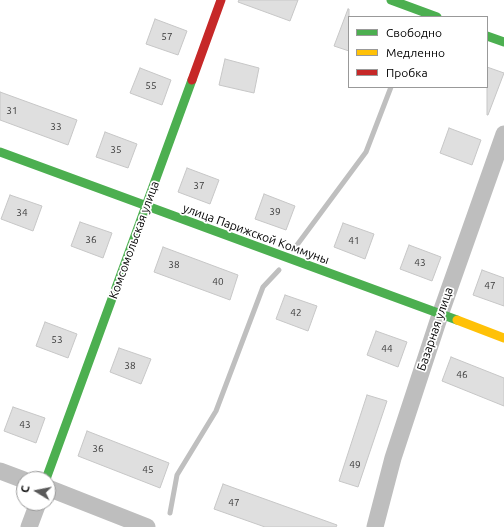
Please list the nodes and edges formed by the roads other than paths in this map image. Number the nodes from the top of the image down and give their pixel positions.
1 (221, 0) edge
2 (392, 0) edge
3 (434, 16) edge
4 (488, 36) edge
5 (504, 42) edge
6 (504, 134) edge
7 (0, 152) edge
8 (147, 207) junction
9 (440, 314) junction
10 (504, 338) edge
11 (0, 471) edge
12 (49, 471) edge
13 (16, 477) edge
14 (56, 491) edge
15 (35, 511) edge
16 (29, 527) edge
17 (147, 527) edge
18 (375, 527) edge

1 - 8 street, Комсомольская улица
2 - 3 street
4 - 5 street
6 - 9 street, Базарная улица
7 - 8 street, улица Парижской Коммуны
8 - 9 street, улица Парижской Коммуны
8 - 12 street, Комсомольская улица
9 - 10 street, улица Парижской Коммуны
9 - 18 street, Базарная улица
11 - 13 street
14 - 17 street
15 - 16 street

